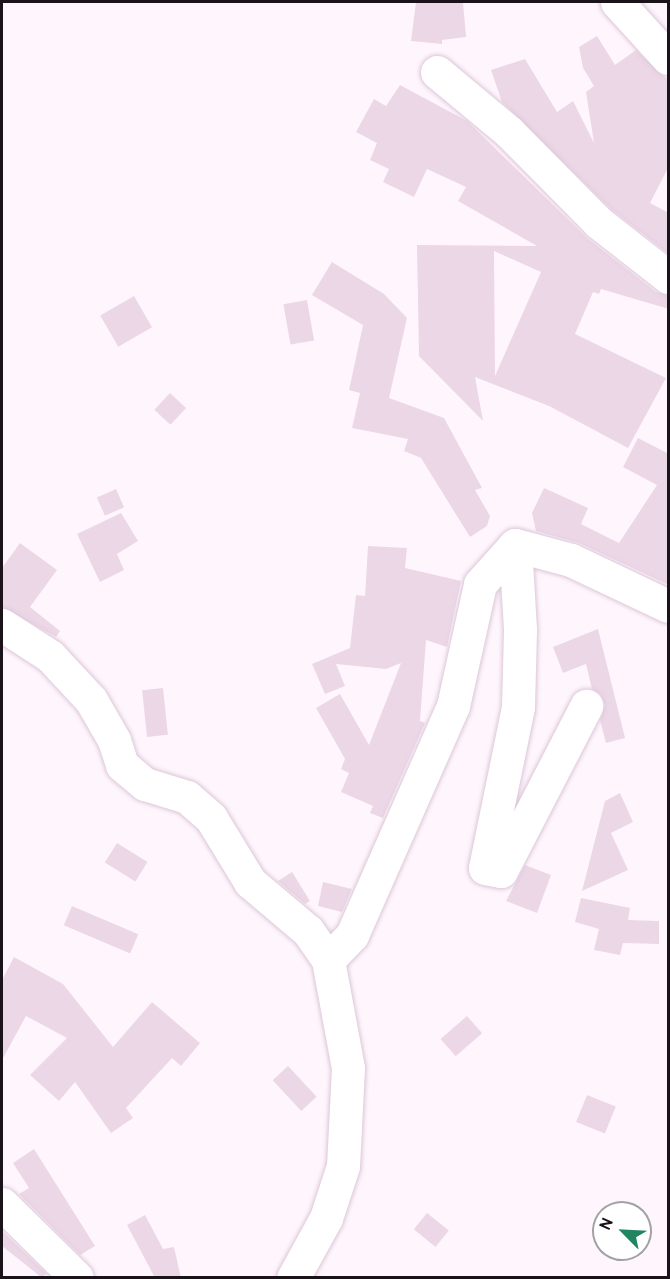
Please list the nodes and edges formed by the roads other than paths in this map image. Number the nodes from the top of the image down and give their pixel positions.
1 (617, 2) edge
2 (669, 58) edge
3 (437, 72) dead end
4 (669, 278) edge
5 (515, 545) junction
6 (669, 606) edge
7 (2, 625) edge
8 (586, 706) dead end
9 (328, 960) junction
10 (2, 1204) edge
11 (77, 1278) edge
12 (293, 1278) edge

1 - 2 street
3 - 4 street
5 - 6 street
5 - 8 street
5 - 9 street
7 - 9 street
9 - 12 street
10 - 11 street

